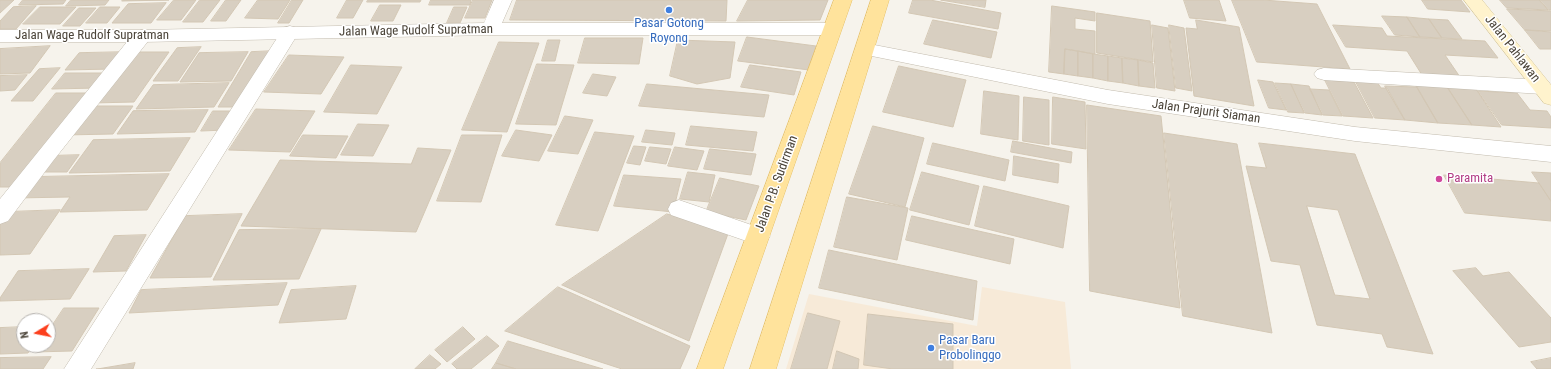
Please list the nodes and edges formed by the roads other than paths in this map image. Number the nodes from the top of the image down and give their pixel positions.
1 (503, 0) edge
2 (843, 0) edge
3 (880, 0) edge
4 (1473, 0) edge
5 (491, 29) junction
6 (832, 29) junction
7 (290, 32) junction
8 (0, 36) edge
9 (142, 36) junction
10 (864, 49) junction
11 (1324, 74) dead end
12 (1547, 92) edge
13 (1551, 154) edge
14 (679, 209) dead end
15 (0, 214) edge
16 (758, 236) junction
17 (77, 369) edge
18 (710, 369) edge
19 (763, 369) edge

1 - 5 street
2 - 6 main road, Jalan P.B. Sudirman
3 - 10 main road
4 - 12 main road, Jalan Pahlawan
5 - 6 street, Jalan Wage Rudolf Supratman
5 - 7 street, Jalan Wage Rudolf Supratman
6 - 16 main road, Jalan P.B. Sudirman
7 - 9 street, Jalan Wage Rudolf Supratman
7 - 17 street
8 - 9 street, Jalan Wage Rudolf Supratman
9 - 15 street
10 - 13 street, Jalan Prajurit Siaman
10 - 19 main road
11 - 12 street
14 - 16 street
16 - 18 main road, Jalan P.B. Sudirman

